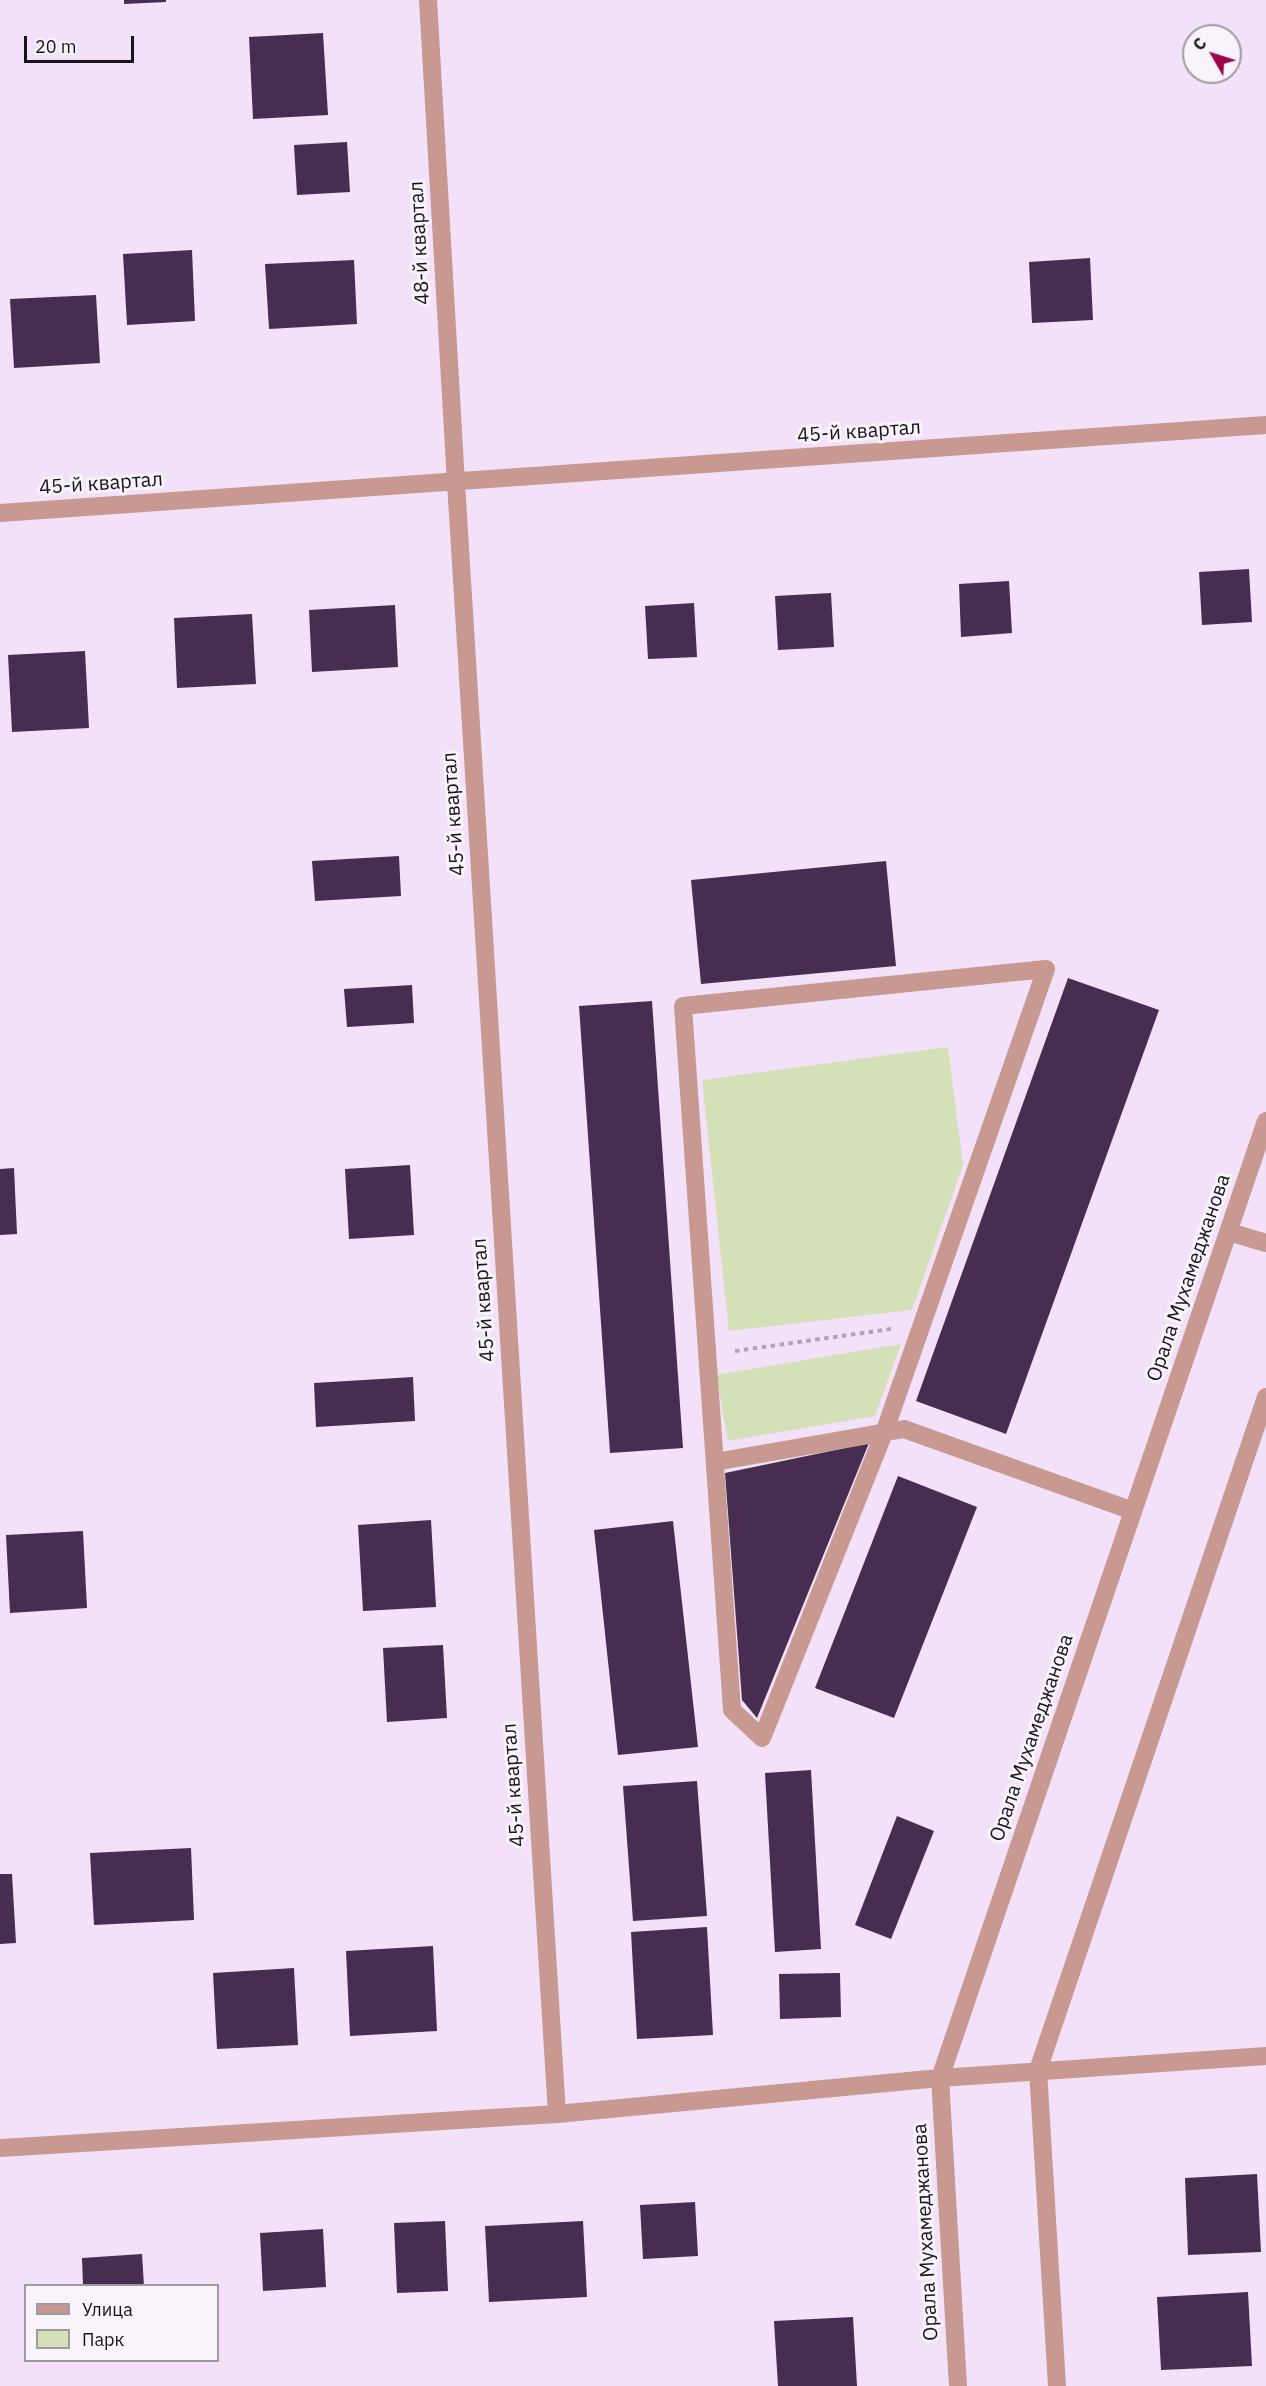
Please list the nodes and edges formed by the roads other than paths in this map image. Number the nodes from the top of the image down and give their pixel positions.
1 (428, 0) edge
2 (1266, 425) edge
3 (456, 483) junction
4 (0, 513) edge
5 (1266, 1121) edge
6 (1229, 1232) junction
7 (1266, 1243) edge
8 (1266, 1396) edge
9 (884, 1433) junction
10 (715, 1462) junction
11 (1133, 1511) junction
12 (1266, 2056) edge
13 (1038, 2070) junction
14 (940, 2078) junction
15 (557, 2114) junction
16 (0, 2148) edge
17 (958, 2386) edge
18 (1057, 2386) edge

1 - 3 street, 48-й квартал
2 - 3 street, 45-й квартал
3 - 4 street, 45-й квартал
3 - 15 street, 45-й квартал
5 - 6 street, Орала Мухамеджанова
6 - 7 street
6 - 11 street, Орала Мухамеджанова
8 - 13 street
9 - 10 street
9 - 10 street
9 - 10 street
9 - 11 street
11 - 14 street, Орала Мухамеджанова
12 - 13 street
13 - 14 street
13 - 18 street
14 - 15 street
14 - 17 street, Орала Мухамеджанова
15 - 16 street

